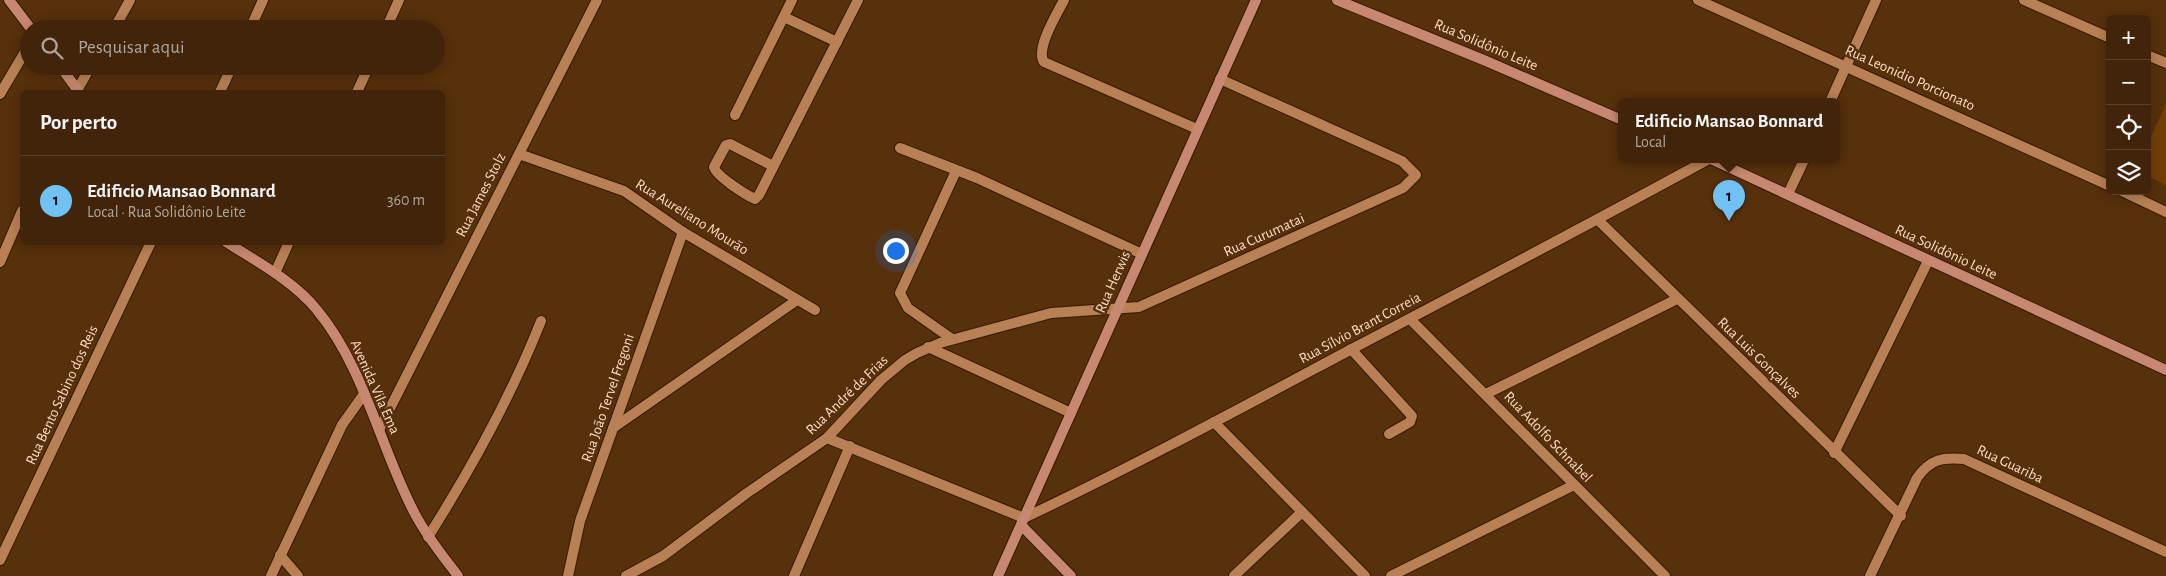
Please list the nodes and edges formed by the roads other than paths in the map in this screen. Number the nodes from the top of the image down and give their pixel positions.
1 (9, 0) edge
2 (130, 0) edge
3 (263, 0) edge
4 (399, 0) edge
5 (597, 0) edge
6 (792, 0) edge
7 (858, 0) edge
8 (1064, 0) edge
9 (1256, 0) edge
10 (1337, 0) edge
11 (1698, 0) edge
12 (1876, 0) edge
13 (2024, 0) edge
14 (784, 16) junction
15 (24, 20) edge
16 (119, 20) edge
17 (254, 20) edge
18 (390, 20) edge
19 (2106, 36) edge
20 (837, 42) junction
21 (2151, 57) edge
22 (20, 61) edge
23 (2166, 63) edge
24 (1846, 66) junction
25 (66, 75) edge
26 (86, 75) edge
27 (228, 75) edge
28 (365, 75) edge
29 (1220, 79) junction
30 (76, 90) edge
31 (78, 90) edge
32 (221, 90) edge
33 (358, 90) edge
34 (0, 94) edge
35 (1832, 98) edge
36 (735, 115) dead end
37 (1618, 118) edge
38 (1197, 129) junction
39 (900, 148) dead end
40 (519, 154) junction
41 (1702, 163) edge
42 (1720, 163) edge
43 (1803, 163) edge
44 (773, 166) junction
45 (956, 170) junction
46 (2106, 184) edge
47 (1788, 194) junction
48 (2130, 195) edge
49 (2166, 212) edge
50 (20, 217) edge
51 (1598, 220) junction
52 (683, 232) junction
53 (150, 245) edge
54 (231, 245) edge
55 (288, 245) edge
56 (1142, 254) junction
57 (1928, 261) junction
58 (0, 262) edge
59 (275, 273) junction
60 (1677, 299) junction
61 (797, 300) junction
62 (1118, 307) junction
63 (815, 310) dead end
64 (1410, 319) junction
65 (541, 321) dead end
66 (952, 339) junction
67 (928, 347) junction
68 (1351, 350) junction
69 (2166, 370) edge
70 (364, 394) junction
71 (1486, 394) junction
72 (1071, 413) junction
73 (1214, 422) junction
74 (613, 428) junction
75 (379, 430) junction
76 (1390, 434) dead end
77 (827, 438) junction
78 (850, 446) junction
79 (1834, 453) junction
80 (1574, 485) junction
81 (1302, 512) junction
82 (1900, 516) junction
83 (1022, 521) junction
84 (428, 537) junction
85 (2166, 552) edge
86 (280, 555) junction
87 (0, 560) edge
88 (271, 576) edge
89 (298, 576) edge
90 (458, 576) edge
91 (568, 576) edge
92 (626, 576) edge
93 (794, 576) edge
94 (998, 576) edge
95 (1071, 576) edge
96 (1234, 576) edge
97 (1365, 576) edge
98 (1391, 576) edge
99 (1665, 576) edge
100 (1870, 576) edge

1 - 15 main road
2 - 16 street
3 - 17 street
4 - 18 street
5 - 40 street, Rua James Stolz
6 - 14 street
7 - 20 street
8 - 38 street
9 - 29 main road, Rua Herwis
10 - 37 main road, Rua Solidônio Leite
11 - 24 street, Rua Leonidio Porcionato
12 - 24 street
13 - 19 street
14 - 20 street
14 - 36 street
20 - 44 street
21 - 23 street
22 - 34 street
24 - 35 street
24 - 46 street, Rua Leonidio Porcionato
25 - 30 main road
26 - 31 street
27 - 32 street
28 - 33 street
29 - 38 main road, Rua Herwis
29 - 62 street, Rua Curumatai
38 - 56 main road, Rua Herwis
39 - 45 street
40 - 52 street, Rua Aureliano Mourão
40 - 75 street, Rua James Stolz
41 - 51 street, Rua Sílvio Brant Correia
42 - 47 main road, Rua Solidônio Leite
43 - 47 street
44 - 44 street
45 - 56 street
45 - 66 street
47 - 57 main road, Rua Solidônio Leite
48 - 49 street
50 - 58 street
51 - 60 street, Rua Luis Gonçalves
51 - 64 street, Rua Sílvio Brant Correia
52 - 61 street, Rua Aureliano Mourão
52 - 74 street, Rua João Tervel Fregoni
53 - 87 street, Rua Bento Sabino dos Reis
54 - 59 main road, Avenida Vila Ema
55 - 59 street
56 - 62 main road, Rua Herwis
57 - 69 main road, Rua Solidônio Leite
57 - 79 street
59 - 70 main road, Avenida Vila Ema
60 - 71 street
60 - 79 street, Rua Luis Gonçalves
61 - 63 street, Rua Aureliano Mourão
61 - 74 street
62 - 66 street, Rua André de Frias
62 - 72 main road, Rua Herwis
64 - 68 street, Rua Sílvio Brant Correia
64 - 71 street, Rua Adolfo Schnabel
65 - 84 street
66 - 67 street, Rua André de Frias
67 - 72 street
67 - 77 street, Rua André de Frias
68 - 73 street, Rua Sílvio Brant Correia
68 - 76 street
70 - 75 main road, Avenida Vila Ema
70 - 86 street
71 - 80 street, Rua Adolfo Schnabel
72 - 83 main road, Rua Herwis
73 - 81 street
73 - 83 street, Rua Sílvio Brant Correia
74 - 91 street, Rua João Tervel Fregoni
75 - 84 main road, Avenida Vila Ema
77 - 78 street
77 - 92 street, Rua André de Frias
78 - 83 street
78 - 93 street
79 - 82 street, Rua Luis Gonçalves
80 - 98 street
80 - 99 street, Rua Adolfo Schnabel
81 - 96 street
81 - 97 street
82 - 85 street, Rua Guariba
82 - 100 street, Rua Guariba
83 - 94 main road, Rua Herwis
83 - 95 main road
84 - 90 main road, Avenida Vila Ema
86 - 88 street
86 - 89 street

